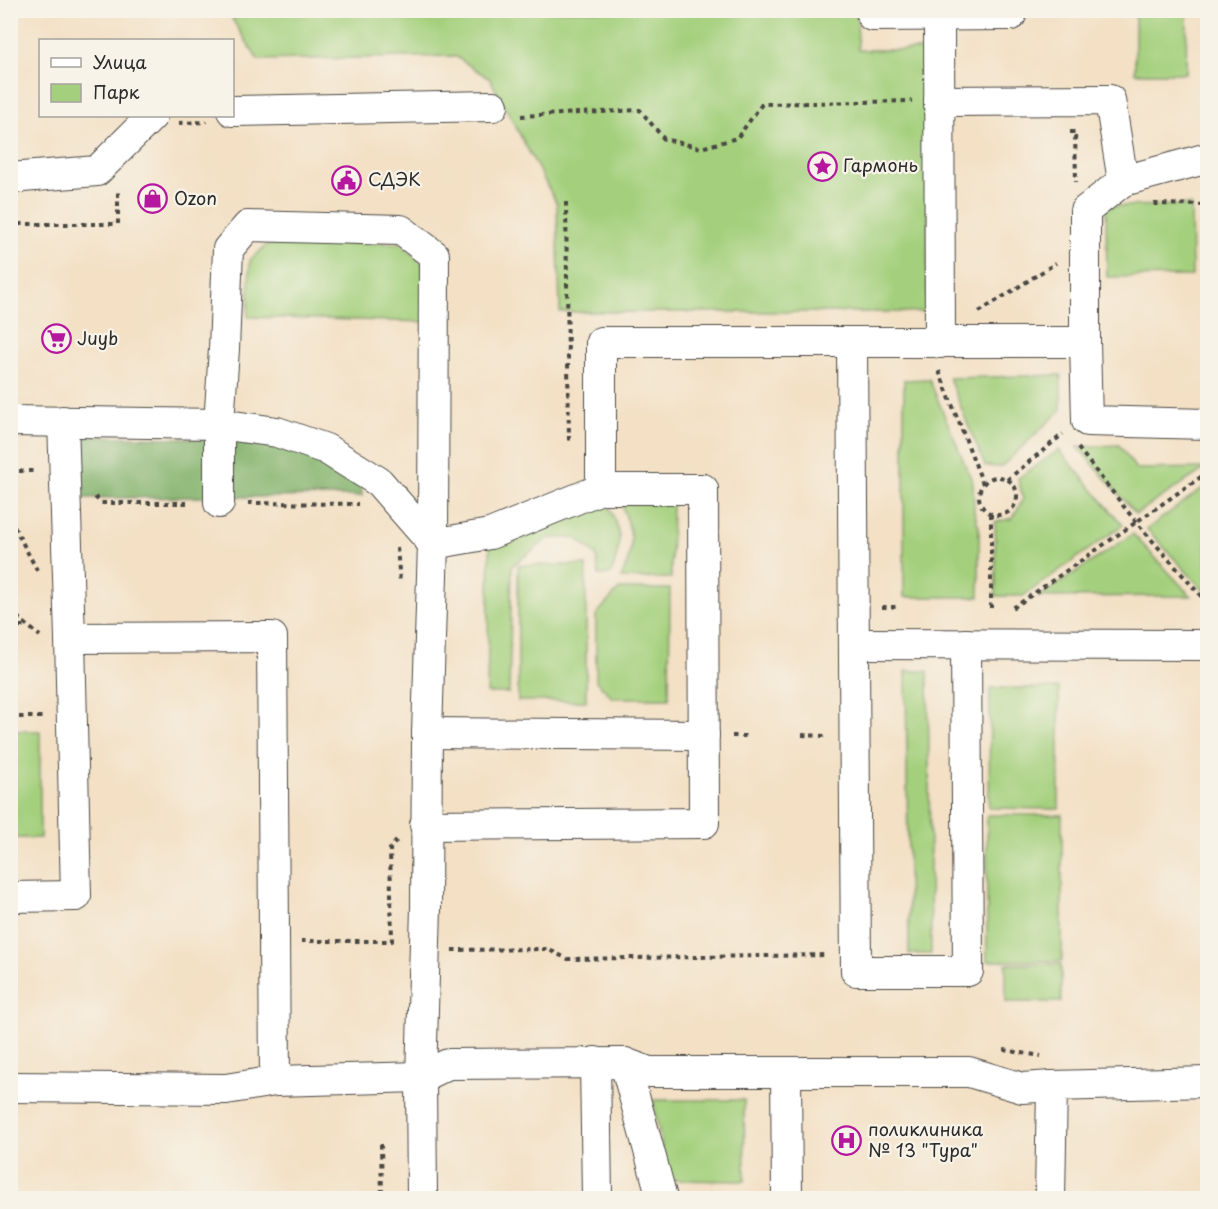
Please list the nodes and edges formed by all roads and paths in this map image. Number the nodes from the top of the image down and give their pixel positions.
1 (872, 10) edge
2 (1011, 10) edge
3 (939, 16) junction
4 (939, 101) junction
5 (505, 111) joint
6 (234, 116) edge
7 (201, 117) edge
8 (162, 119) edge
9 (1064, 132) dead end
10 (1208, 158) edge
11 (10, 178) edge
12 (1123, 181) junction
13 (118, 188) dead end
14 (1076, 191) dead end
15 (566, 202) dead end
16 (1148, 204) dead end
17 (1208, 205) edge
18 (10, 224) edge
19 (1057, 262) dead end
20 (940, 312) junction
21 (1085, 342) junction
22 (852, 343) junction
23 (940, 357) junction
24 (10, 421) edge
25 (63, 421) junction
26 (219, 424) junction
27 (1208, 424) edge
28 (1066, 432) dead end
29 (1073, 441) dead end
30 (569, 447) dead end
31 (1208, 472) edge
32 (1007, 480) junction
33 (983, 484) junction
34 (601, 489) junction
35 (219, 503) dead end
36 (991, 514) junction
37 (1136, 522) junction
38 (432, 544) junction
39 (397, 545) dead end
40 (401, 592) dead end
41 (1208, 604) edge
42 (991, 608) dead end
43 (1013, 608) dead end
44 (10, 626) edge
45 (28, 626) dead end
46 (70, 638) junction
47 (855, 644) junction
48 (966, 644) junction
49 (1208, 645) edge
50 (427, 733) junction
51 (704, 735) junction
52 (413, 829) junction
53 (10, 897) edge
54 (274, 941) junction
55 (425, 950) junction
56 (832, 955) dead end
57 (595, 1062) junction
58 (625, 1063) junction
59 (786, 1072) junction
60 (421, 1077) junction
61 (275, 1081) junction
62 (1208, 1082) edge
63 (1052, 1086) junction
64 (10, 1087) edge
65 (381, 1144) dead end
66 (382, 1198) edge
67 (422, 1198) edge
68 (597, 1198) edge
69 (662, 1198) edge
70 (787, 1198) edge
71 (1050, 1198) edge

1 - 3 lane
2 - 3 lane
3 - 4 lane
4 - 5 path
4 - 12 lane
4 - 20 lane
5 - 6 lane
7 - 8 path
8 - 11 lane
9 - 14 path
10 - 12 lane
12 - 21 lane
13 - 18 path
15 - 30 path
16 - 17 path
19 - 20 path
20 - 23 lane
21 - 23 lane
21 - 27 lane
22 - 23 lane
22 - 34 lane
22 - 47 lane
23 - 33 path
24 - 25 lane
25 - 26 lane
25 - 46 lane
26 - 35 lane
26 - 38 lane
26 - 38 lane
28 - 32 path
29 - 37 path
31 - 37 path
32 - 33 path
32 - 36 path
33 - 36 path
34 - 38 lane
34 - 51 lane
36 - 42 path
37 - 41 path
37 - 43 path
38 - 50 lane
39 - 40 path
44 - 45 path
46 - 53 lane
46 - 54 lane
47 - 48 lane
47 - 48 lane
48 - 49 lane
50 - 51 lane
50 - 52 lane
51 - 52 lane
52 - 54 path
52 - 55 lane
54 - 61 lane
55 - 56 path
55 - 60 lane
57 - 58 lane
57 - 60 lane
57 - 68 lane
58 - 59 lane
58 - 69 lane
59 - 63 lane
59 - 70 lane
60 - 61 lane
60 - 67 lane
61 - 64 lane
62 - 63 lane
63 - 71 lane
65 - 66 path

